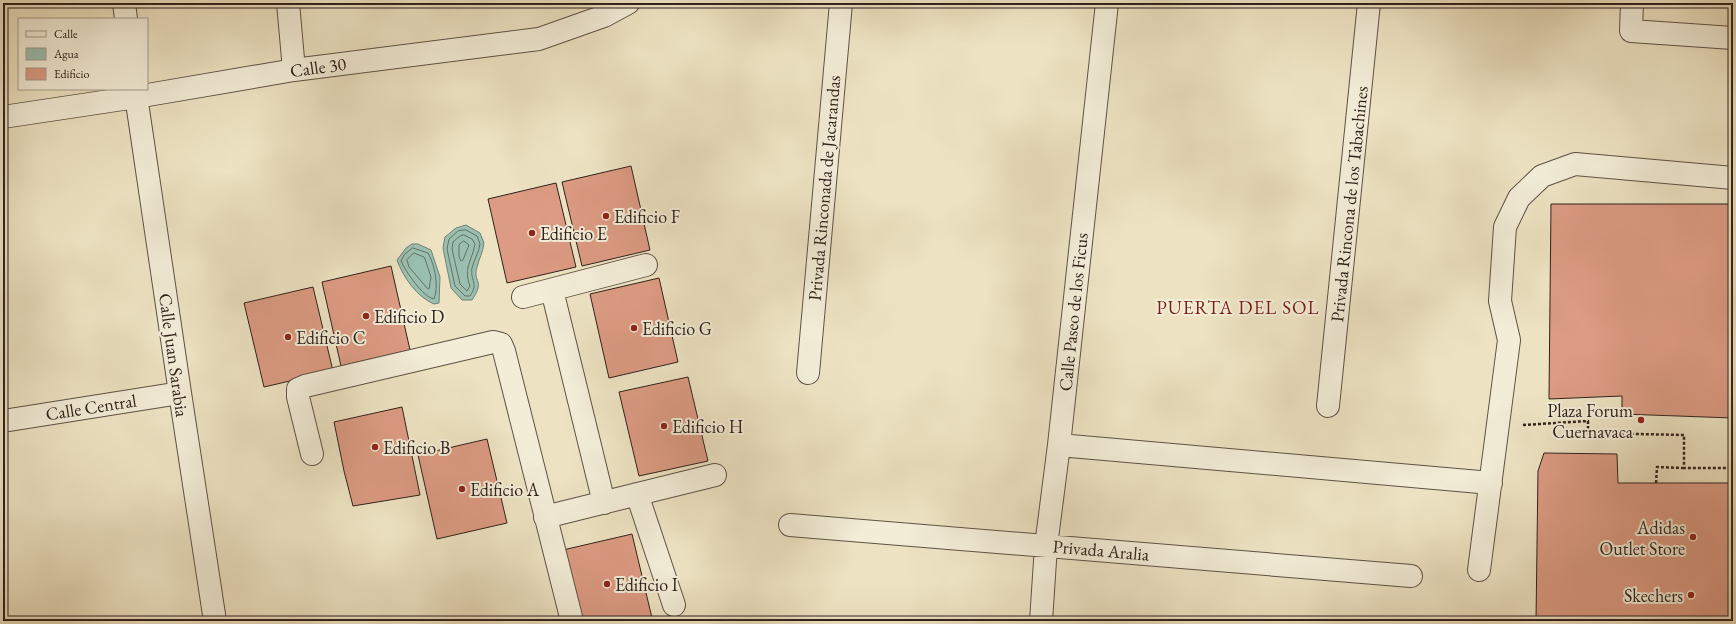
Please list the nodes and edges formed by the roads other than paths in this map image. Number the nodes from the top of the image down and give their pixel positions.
1 (124, 3) edge
2 (288, 3) edge
3 (628, 3) edge
4 (841, 3) edge
5 (1107, 3) edge
6 (1369, 3) edge
7 (1632, 3) edge
8 (602, 10) edge
9 (126, 18) edge
10 (1733, 38) edge
11 (294, 70) junction
12 (136, 93) edge
13 (3, 117) edge
14 (1733, 178) edge
15 (646, 265) dead end
16 (552, 290) junction
17 (523, 297) dead end
18 (808, 373) dead end
19 (180, 393) junction
20 (1328, 406) dead end
21 (3, 421) edge
22 (1059, 445) junction
23 (312, 454) dead end
24 (715, 475) dead end
25 (1491, 483) junction
26 (637, 494) junction
27 (604, 503) junction
28 (546, 517) junction
29 (790, 525) dead end
30 (1046, 546) junction
31 (1480, 570) dead end
32 (1411, 576) dead end
33 (674, 605) dead end
34 (215, 621) edge
35 (572, 621) edge
36 (1041, 621) edge

1 - 9 street
2 - 11 street
3 - 8 street, Calle 30
4 - 18 street, Privada Rinconada de Jacarandas
5 - 22 street, Calle Paseo de los Ficus
6 - 20 street, Privada Rincona de los Tabachines
7 - 10 street
8 - 11 street, Calle 30
11 - 12 street, Calle 30
12 - 13 street, Calle 30
12 - 19 street, Calle Juan Sarabia
14 - 25 street
15 - 16 street
16 - 17 street
16 - 27 street
19 - 21 street, Calle Central
19 - 34 street, Calle Juan Sarabia
22 - 25 street
22 - 30 street, Calle Paseo de los Ficus
23 - 28 street
24 - 26 street
25 - 31 street
26 - 27 street
26 - 33 street
27 - 28 street
28 - 35 street
29 - 30 street, Privada Aralia
30 - 32 street, Privada Aralia
30 - 36 street, Calle Paseo de los Ficus

